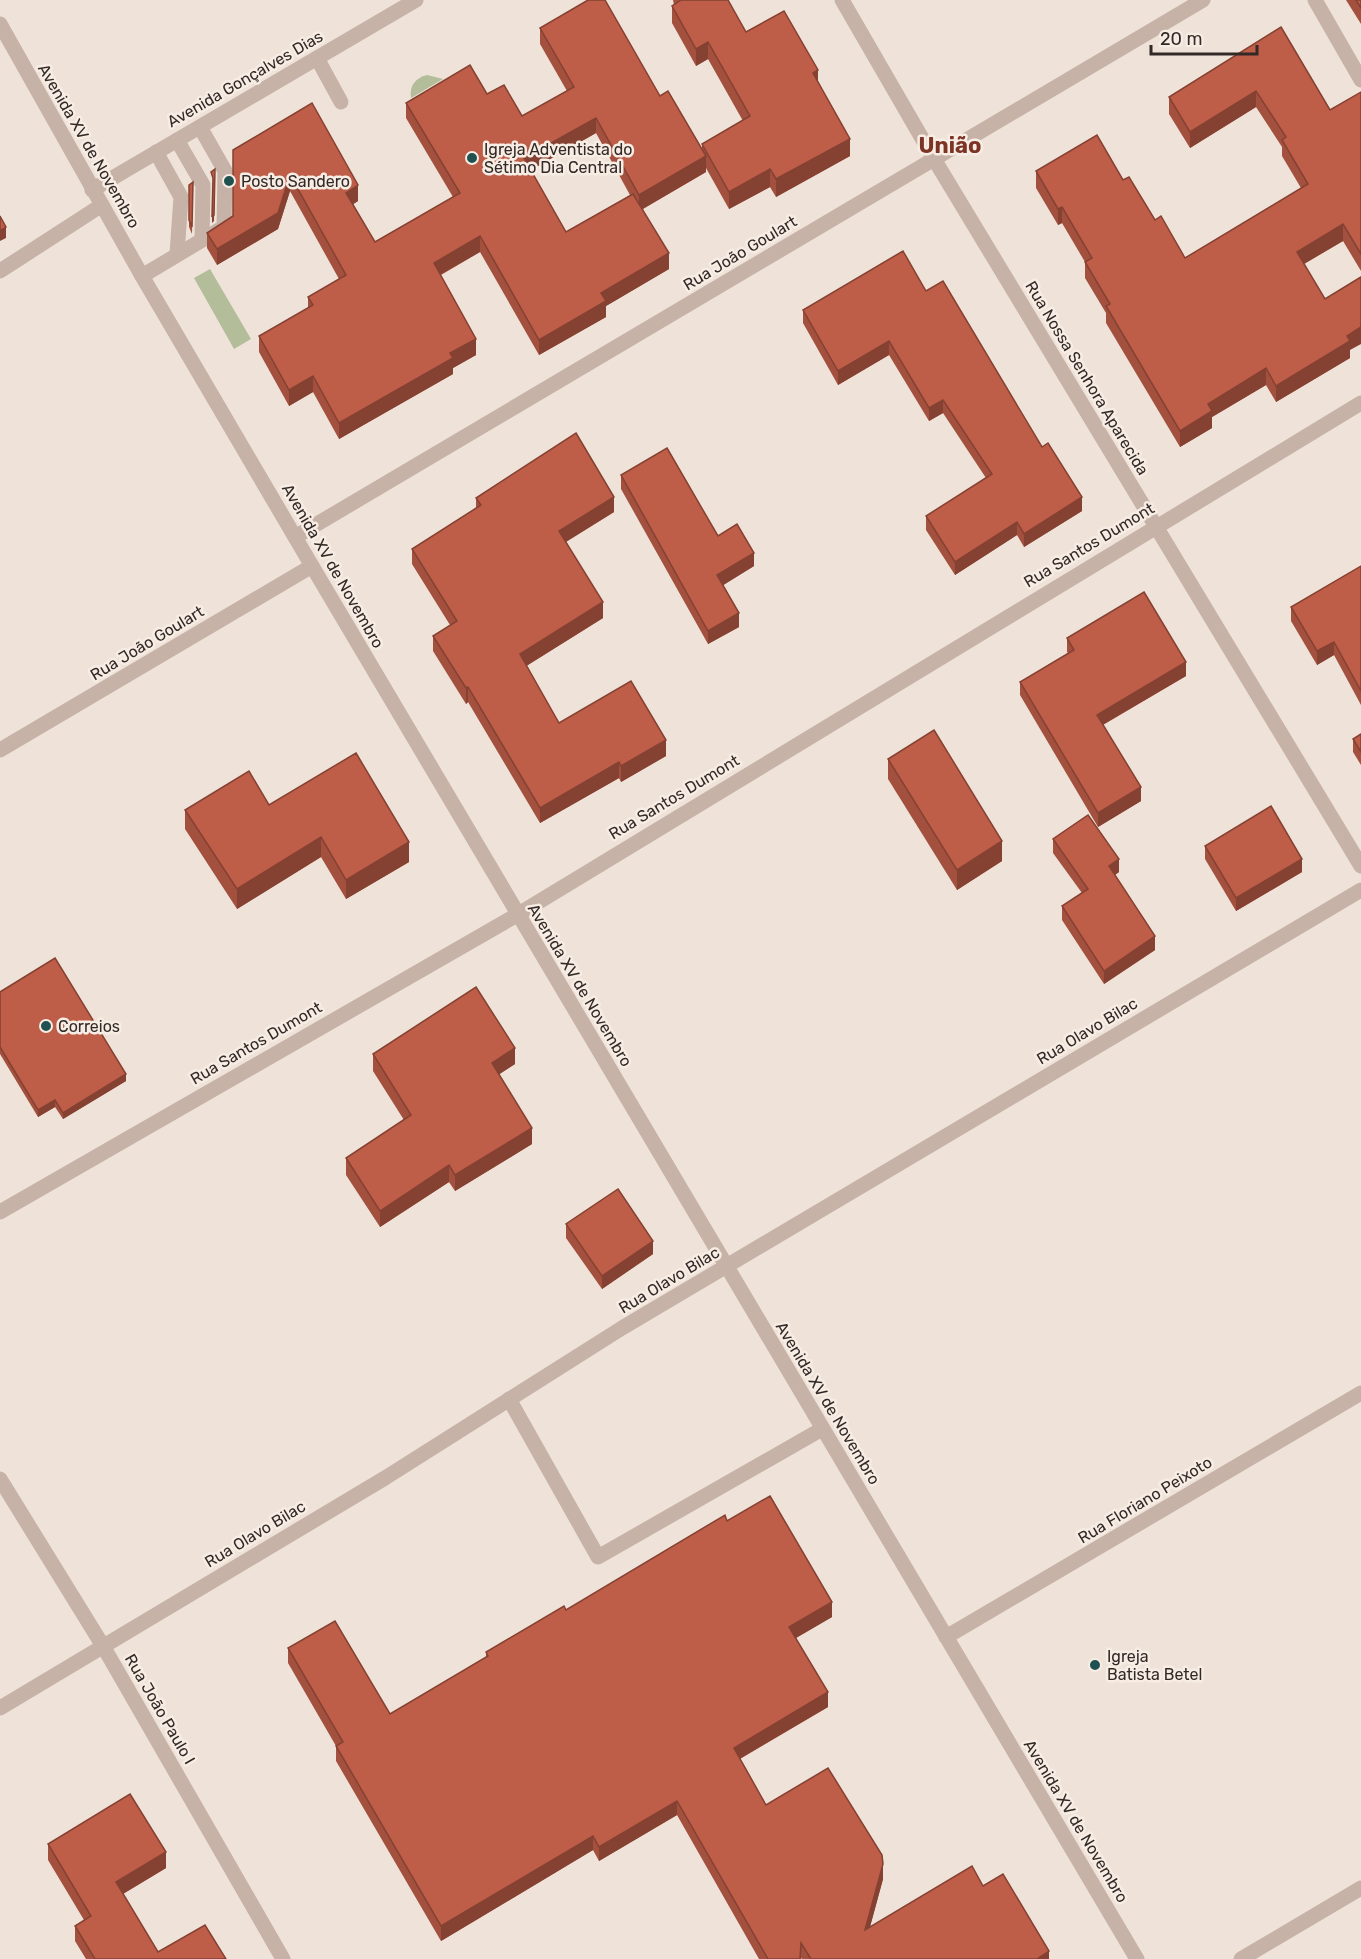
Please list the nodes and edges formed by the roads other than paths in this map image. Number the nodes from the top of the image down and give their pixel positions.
1 (416, 0) edge
2 (842, 0) edge
3 (1203, 0) edge
4 (1315, 0) edge
5 (0, 24) edge
6 (317, 58) junction
7 (1361, 80) edge
8 (341, 102) dead end
9 (200, 127) junction
10 (177, 140) junction
11 (156, 152) junction
12 (934, 159) junction
13 (92, 190) junction
14 (102, 205) junction
15 (202, 240) junction
16 (177, 254) junction
17 (0, 271) edge
18 (142, 276) junction
19 (1361, 403) edge
20 (1155, 526) junction
21 (295, 537) junction
22 (312, 566) junction
23 (0, 750) edge
24 (1361, 866) edge
25 (1361, 890) edge
26 (517, 915) junction
27 (0, 1212) edge
28 (726, 1267) junction
29 (1361, 1393) edge
30 (509, 1399) junction
31 (822, 1429) junction
32 (0, 1479) edge
33 (946, 1637) junction
34 (103, 1646) junction
35 (0, 1707) edge
36 (1361, 1888) edge
37 (283, 1959) edge
38 (1137, 1959) edge
39 (1241, 1959) edge

1 - 6 street, Avenida Gonçalves Dias
2 - 12 street, Rua Nossa Senhora Aparecida
3 - 12 street, Rua João Goulart
4 - 7 street
5 - 13 street, Avenida XV de Novembro
6 - 8 street
6 - 9 street, Avenida Gonçalves Dias
9 - 10 street, Avenida Gonçalves Dias
9 - 15 street
10 - 11 street, Avenida Gonçalves Dias
10 - 15 street
11 - 13 street, Avenida Gonçalves Dias
11 - 16 street
12 - 20 street, Rua Nossa Senhora Aparecida
12 - 21 street, Rua João Goulart
13 - 14 street, Avenida XV de Novembro
14 - 17 street
14 - 18 street, Avenida XV de Novembro
15 - 16 street
16 - 18 street
18 - 21 street, Avenida XV de Novembro
19 - 20 street, Rua Santos Dumont
20 - 24 street, Rua Nossa Senhora Aparecida
20 - 26 street, Rua Santos Dumont
21 - 22 street, Avenida XV de Novembro
22 - 23 street, Rua João Goulart
22 - 26 street, Avenida XV de Novembro
25 - 28 street, Rua Olavo Bilac
26 - 27 street, Rua Santos Dumont
26 - 28 street, Avenida XV de Novembro
28 - 30 street, Rua Olavo Bilac
28 - 31 street, Avenida XV de Novembro
29 - 33 street, Rua Floriano Peixoto
30 - 31 street
30 - 34 street, Rua Olavo Bilac
31 - 33 street, Avenida XV de Novembro
32 - 34 street, Rua João Paulo I
33 - 38 street, Avenida XV de Novembro
34 - 35 street, Rua Olavo Bilac
34 - 37 street, Rua João Paulo I
36 - 39 street

